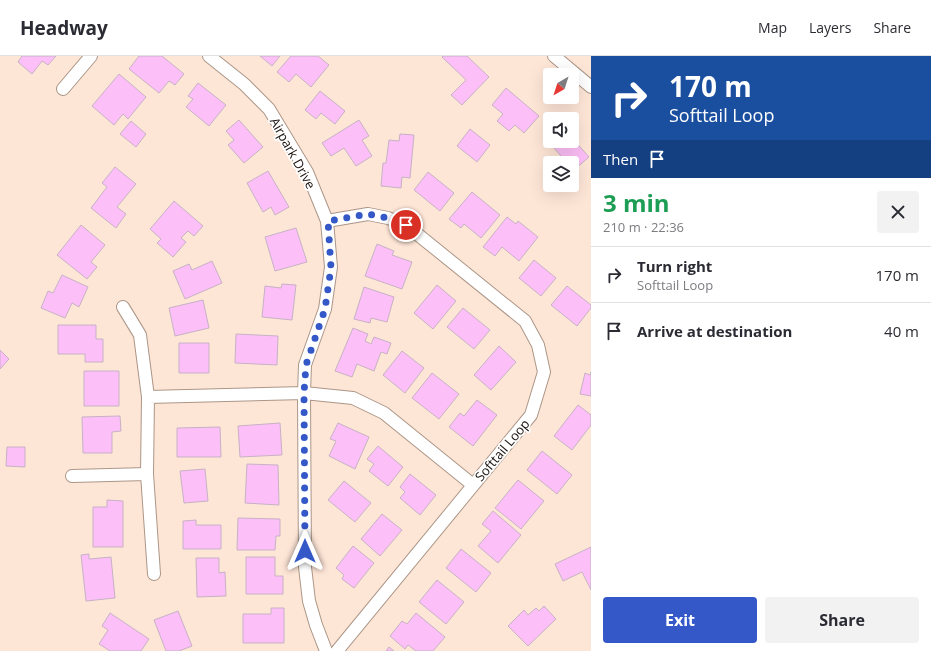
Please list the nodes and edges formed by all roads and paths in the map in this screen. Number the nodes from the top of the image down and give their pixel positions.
1 (91, 56) edge
2 (209, 56) edge
3 (554, 56) edge
4 (591, 87) edge
5 (64, 89) dead end
6 (328, 221) junction
7 (123, 307) dead end
8 (304, 393) junction
9 (148, 398) junction
10 (147, 474) junction
11 (72, 476) dead end
12 (473, 485) junction
13 (154, 574) dead end
14 (326, 651) edge
15 (337, 651) edge

1 - 5 street
2 - 6 street, Airpark Drive
3 - 4 street
6 - 8 street, Airpark Drive
6 - 12 street, Softtail Loop
7 - 9 street
8 - 9 street
8 - 12 street
8 - 14 street, Airpark Drive
9 - 10 street
10 - 11 street
10 - 13 street
12 - 15 street, Softtail Loop

